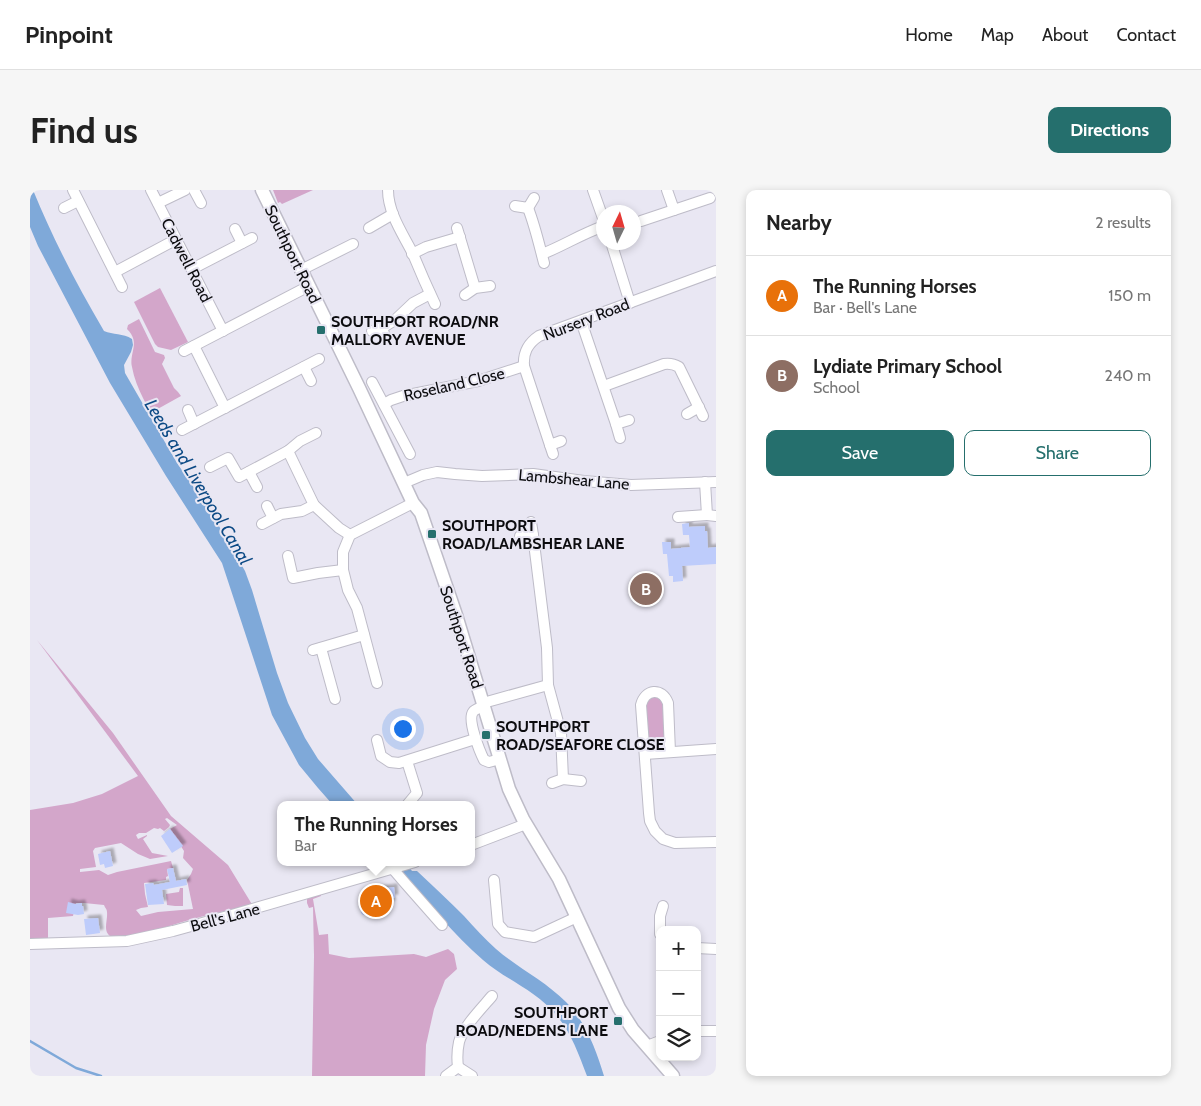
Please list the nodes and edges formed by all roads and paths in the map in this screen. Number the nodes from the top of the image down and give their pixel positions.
1 (73, 190) edge
2 (151, 190) edge
3 (185, 190) edge
4 (194, 190) edge
5 (262, 190) edge
6 (388, 190) edge
7 (593, 190) edge
8 (667, 190) edge
9 (711, 194) edge
10 (534, 198) dead end
11 (78, 201) junction
12 (158, 203) junction
13 (200, 203) dead end
14 (598, 205) edge
15 (515, 206) dead end
16 (64, 208) dead end
17 (528, 208) junction
18 (674, 210) junction
19 (392, 214) junction
20 (641, 221) dead end
21 (369, 228) dead end
22 (235, 229) dead end
23 (596, 229) edge
24 (252, 238) dead end
25 (175, 240) junction
26 (242, 243) junction
27 (353, 244) dead end
28 (613, 250) edge
29 (412, 254) junction
30 (192, 269) junction
31 (301, 270) junction
32 (716, 271) edge
33 (115, 272) junction
34 (309, 286) junction
35 (490, 286) dead end
36 (122, 287) dead end
37 (475, 288) junction
38 (465, 295) dead end
39 (630, 303) junction
40 (581, 321) junction
41 (223, 331) junction
42 (386, 339) dead end
43 (194, 346) junction
44 (184, 351) dead end
45 (319, 359) dead end
46 (524, 366) junction
47 (304, 367) junction
48 (311, 381) dead end
49 (372, 382) dead end
50 (604, 386) junction
51 (384, 404) junction
52 (225, 408) junction
53 (188, 410) dead end
54 (687, 414) dead end
55 (629, 420) dead end
56 (194, 424) junction
57 (616, 424) junction
58 (182, 430) dead end
59 (316, 433) dead end
60 (620, 438) dead end
61 (561, 441) dead end
62 (288, 451) junction
63 (410, 454) dead end
64 (210, 468) dead end
65 (249, 472) junction
66 (705, 482) junction
67 (716, 482) edge
68 (404, 483) junction
69 (257, 488) dead end
70 (413, 503) junction
71 (314, 505) junction
72 (267, 506) dead end
73 (711, 515) edge
74 (678, 516) dead end
75 (273, 518) junction
76 (531, 522) dead end
77 (262, 524) dead end
78 (350, 535) junction
79 (532, 535) junction
80 (520, 536) dead end
81 (288, 556) dead end
82 (343, 570) junction
83 (364, 635) junction
84 (377, 683) dead end
85 (548, 685) junction
86 (335, 699) dead end
87 (483, 705) junction
88 (475, 738) junction
89 (377, 740) dead end
90 (716, 749) edge
91 (670, 752) junction
92 (645, 754) junction
93 (500, 759) junction
94 (407, 761) junction
95 (563, 779) junction
96 (580, 781) dead end
97 (552, 783) dead end
98 (410, 801) edge
99 (526, 824) junction
100 (716, 842) edge
101 (475, 843) edge
102 (402, 866) edge
103 (396, 868) junction
104 (494, 880) dead end
105 (663, 906) dead end
106 (577, 917) junction
107 (442, 925) dead end
108 (660, 926) edge
109 (30, 944) edge
110 (701, 948) edge
111 (716, 949) edge
112 (492, 996) dead end
113 (716, 1030) edge
114 (701, 1032) edge
115 (656, 1042) edge
116 (646, 1046) junction
117 (458, 1067) junction
118 (446, 1076) edge
119 (472, 1076) edge
120 (673, 1076) edge

1 - 11 street
2 - 12 street, Cadwell Road
3 - 12 street
4 - 13 street
5 - 31 main road, Southport Road
6 - 19 street
7 - 14 street
8 - 18 street
9 - 18 street
10 - 17 street
11 - 16 street
11 - 33 street
12 - 25 street, Cadwell Road
15 - 17 street
17 - 23 street
18 - 20 street
19 - 21 street
19 - 29 street
22 - 26 street
24 - 26 street
25 - 30 street, Cadwell Road
25 - 33 street
26 - 30 street
27 - 31 street
28 - 39 street
29 - 37 street
29 - 42 street
30 - 41 street, Cadwell Road
31 - 34 main road, Southport Road
32 - 39 street, Nursery Road
33 - 36 street
34 - 41 street
34 - 68 main road, Southport Road
35 - 37 street
37 - 38 street
39 - 40 street, Nursery Road
40 - 46 street, Nursery Road
40 - 50 street
41 - 43 street
43 - 44 street
43 - 52 street
45 - 47 street
46 - 51 street, Roseland Close
46 - 61 street
47 - 48 street
47 - 52 street
49 - 51 street
50 - 54 street
50 - 57 street
51 - 63 street
52 - 56 street
53 - 56 street
55 - 57 street
56 - 58 street
57 - 60 street
59 - 62 street
62 - 65 street
62 - 71 street
64 - 65 street
65 - 69 street
66 - 67 street, Lambshear Lane
66 - 68 street, Lambshear Lane
66 - 73 street
68 - 70 main road, Southport Road
70 - 78 street
70 - 87 main road, Southport Road
71 - 75 street
71 - 78 street
72 - 75 street
73 - 74 street
75 - 77 street
76 - 79 street
78 - 82 street
79 - 80 street
79 - 85 street
81 - 82 street
82 - 83 street
83 - 84 street
83 - 86 street
85 - 87 street
85 - 95 street
87 - 88 street
87 - 93 main road, Southport Road
88 - 93 street
88 - 94 street
89 - 94 street
90 - 91 street
91 - 92 street
91 - 92 street
92 - 100 street
93 - 99 main road, Southport Road
94 - 98 street
95 - 96 street
95 - 97 street
99 - 101 street
99 - 106 main road, Southport Road
102 - 103 street, Bell's Lane
103 - 107 street
103 - 109 street, Bell's Lane
104 - 106 street
105 - 108 street
106 - 116 main road, Southport Road
110 - 111 street
112 - 117 street
113 - 114 street
115 - 116 street
116 - 120 main road, Southport Road
117 - 118 street
117 - 119 street

